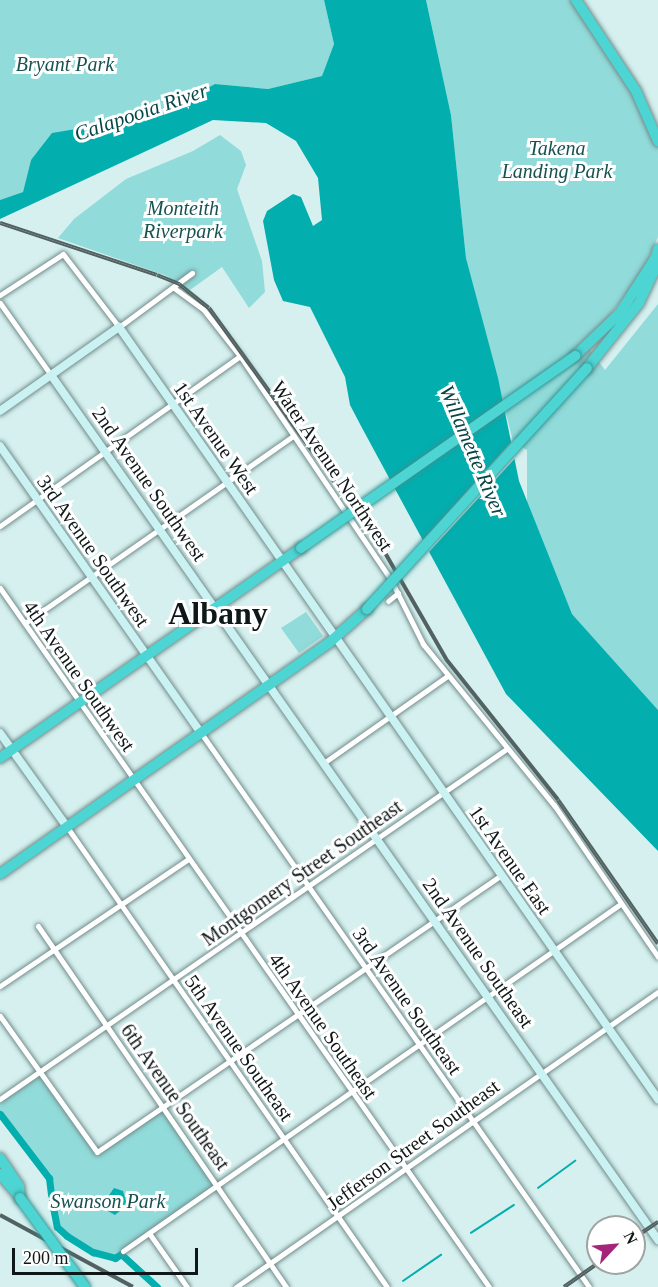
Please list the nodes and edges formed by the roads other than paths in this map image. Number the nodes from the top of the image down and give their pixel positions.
1 (576, 0) edge
2 (658, 141) edge
3 (657, 253) edge
4 (192, 273) dead end
5 (174, 288) junction
6 (0, 295) edge
7 (0, 303) edge
8 (119, 327) junction
9 (240, 356) junction
10 (51, 375) junction
11 (173, 405) junction
12 (0, 411) edge
13 (293, 436) junction
14 (0, 446) edge
15 (106, 452) junction
16 (226, 482) junction
17 (37, 500) junction
18 (0, 526) edge
19 (160, 528) junction
20 (282, 562) junction
21 (91, 577) junction
22 (0, 588) edge
23 (398, 593) junction
24 (388, 601) dead end
25 (216, 608) junction
26 (25, 623) junction
27 (335, 638) junction
28 (146, 655) junction
29 (446, 677) junction
30 (271, 684) junction
31 (79, 703) junction
32 (390, 716) junction
33 (0, 733) edge
34 (201, 733) junction
35 (12, 750) junction
36 (505, 750) junction
37 (0, 758) edge
38 (325, 762) junction
39 (134, 780) junction
40 (443, 793) junction
41 (67, 827) junction
42 (378, 838) junction
43 (188, 859) junction
44 (0, 874) edge
45 (501, 875) junction
46 (309, 887) junction
47 (120, 902) junction
48 (619, 905) junction
49 (436, 921) junction
50 (38, 926) dead end
51 (241, 934) junction
52 (53, 949) junction
53 (554, 952) junction
54 (658, 957) edge
55 (366, 967) junction
56 (174, 982) junction
57 (0, 986) edge
58 (658, 992) edge
59 (487, 997) junction
60 (297, 1015) junction
61 (0, 1016) edge
62 (107, 1025) junction
63 (607, 1026) junction
64 (418, 1044) junction
65 (230, 1062) junction
66 (39, 1071) junction
67 (540, 1073) junction
68 (351, 1092) junction
69 (0, 1099) edge
70 (658, 1099) edge
71 (164, 1106) junction
72 (472, 1120) junction
73 (284, 1138) junction
74 (0, 1158) edge
75 (405, 1168) junction
76 (0, 1174) edge
77 (0, 1181) edge
78 (218, 1185) junction
79 (20, 1198) junction
80 (338, 1217) junction
81 (655, 1230) edge
82 (149, 1233) junction
83 (658, 1240) edge
84 (123, 1251) dead end
85 (269, 1263) junction
86 (85, 1287) edge
87 (187, 1287) edge
88 (236, 1287) edge
89 (286, 1287) edge
90 (387, 1287) edge
91 (489, 1287) edge
92 (589, 1287) edge

1 - 2 highway
3 - 20 highway, bridge
3 - 27 highway, bridge
4 - 5 street
5 - 8 street
5 - 9 street, Water Avenue Northwest
6 - 8 street, 1st Avenue West
7 - 10 street, 2nd Avenue Southwest
8 - 10 main road
8 - 11 main road, 1st Avenue West
9 - 11 street
9 - 13 street, Water Avenue Northwest
10 - 12 main road
10 - 15 main road, 2nd Avenue Southwest
11 - 15 street
11 - 16 main road, 1st Avenue West
13 - 16 street
13 - 23 street, Water Avenue Northwest
14 - 17 main road, 3rd Avenue Southwest
15 - 17 street
15 - 19 main road, 2nd Avenue Southwest
16 - 19 street
16 - 20 main road, 1st Avenue West
17 - 18 street
17 - 21 main road, 3rd Avenue Southwest
19 - 21 street
19 - 25 main road, 2nd Avenue Southwest
20 - 25 highway
20 - 27 main road, 1st Avenue West
21 - 26 street
21 - 28 main road, 3rd Avenue Southwest
22 - 26 street, 4th Avenue Southwest
23 - 24 street
23 - 29 street, Water Avenue Northwest
25 - 28 highway
25 - 30 main road, 2nd Avenue Southwest
26 - 31 street, 4th Avenue Southwest
27 - 30 highway
27 - 32 main road, 1st Avenue East
28 - 31 highway
28 - 34 main road, 3rd Avenue Southwest
29 - 32 street
29 - 36 street, Water Avenue Northwest
30 - 34 highway
30 - 38 main road, 2nd Avenue Southeast
31 - 35 highway
31 - 39 street, 4th Avenue Southwest
32 - 38 street
32 - 40 main road, 1st Avenue East
33 - 35 main road
34 - 39 highway
34 - 46 street, 3rd Avenue Southeast
35 - 37 highway
35 - 41 main road
36 - 40 street, Montgomery Street Southeast
36 - 48 street, Water Avenue Northwest
38 - 42 main road, 2nd Avenue Southeast
39 - 41 highway
39 - 43 street, 4th Avenue Southeast
40 - 42 street, Montgomery Street Southeast
40 - 45 main road, 1st Avenue East
41 - 44 highway
41 - 47 street, 5th Avenue Southeast
42 - 46 street, Montgomery Street Southeast
42 - 49 main road, 2nd Avenue Southeast
43 - 47 street
43 - 51 street, 4th Avenue Southeast
45 - 49 street
45 - 53 main road, 1st Avenue East
46 - 51 street, Montgomery Street Southeast
46 - 55 street, 3rd Avenue Southeast
47 - 52 street
47 - 56 street, 5th Avenue Southeast
48 - 53 street
48 - 54 street, Water Avenue Northwest
49 - 55 street
49 - 59 main road, 2nd Avenue Southeast
50 - 52 street, 6th Avenue Southeast
51 - 56 street, Montgomery Street Southeast
51 - 60 street, 4th Avenue Southeast
52 - 57 street
52 - 62 street, 6th Avenue Southeast
53 - 59 street
53 - 63 main road, 1st Avenue East
55 - 60 street
55 - 64 street, 3rd Avenue Southeast
56 - 62 street, Montgomery Street Southeast
56 - 65 street, 5th Avenue Southeast
58 - 63 street, Jefferson Street Southeast
59 - 64 street
59 - 67 main road, 2nd Avenue Southeast
60 - 65 street
60 - 68 street, 4th Avenue Southeast
61 - 66 street
62 - 66 street, Montgomery Street Southeast
62 - 71 street, 6th Avenue Southeast
63 - 67 street, Jefferson Street Southeast
63 - 70 main road, 1st Avenue East
64 - 68 street
64 - 72 street, 3rd Avenue Southeast
65 - 71 street
65 - 73 street, 5th Avenue Southeast
66 - 69 street, Montgomery Street Southeast
66 - 71 street
67 - 72 street, Jefferson Street Southeast
67 - 81 main road, 2nd Avenue Southeast
68 - 73 street
68 - 75 street, 4th Avenue Southeast
71 - 78 street, 6th Avenue Southeast
72 - 75 street, Jefferson Street Southeast
72 - 92 street, 3rd Avenue Southeast
73 - 78 street
73 - 80 street, 5th Avenue Southeast
74 - 79 highway
75 - 80 street, Jefferson Street Southeast
75 - 91 street, 4th Avenue Southeast
76 - 79 highway
77 - 79 highway
78 - 82 street
78 - 85 street, 6th Avenue Southeast
79 - 86 highway, bridge
80 - 85 street, Jefferson Street Southeast
80 - 90 street, 5th Avenue Southeast
81 - 83 main road, 2nd Avenue Southeast
82 - 84 street
82 - 87 street
85 - 88 street, Jefferson Street Southeast
85 - 89 street, 6th Avenue Southeast

